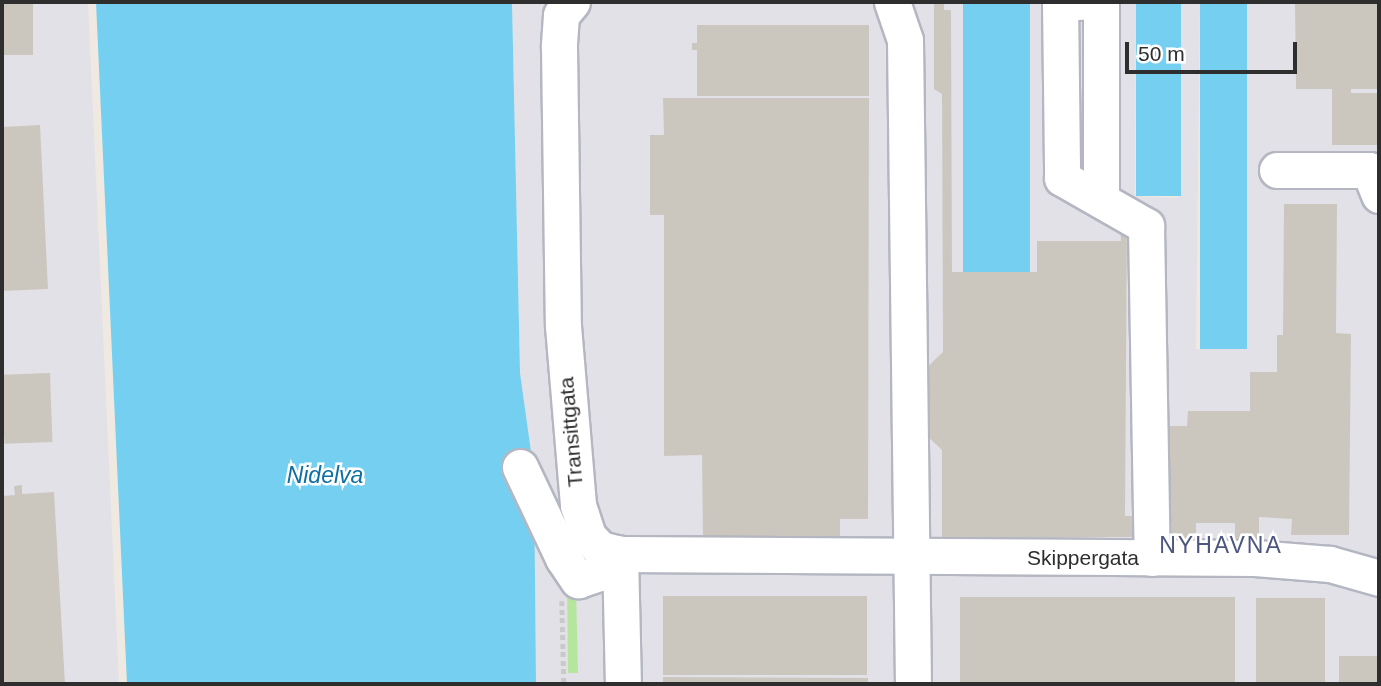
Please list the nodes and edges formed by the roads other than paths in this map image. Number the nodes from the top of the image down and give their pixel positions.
1 (572, 2) edge
2 (892, 2) edge
3 (1079, 2) edge
4 (1101, 2) edge
5 (1277, 170) dead end
6 (1379, 195) edge
7 (1101, 200) junction
8 (520, 467) dead end
9 (620, 554) junction
10 (910, 558) junction
11 (1152, 558) junction
12 (1377, 567) edge
13 (623, 684) edge
14 (913, 684) edge

1 - 9 street, Transittgata
2 - 10 street
3 - 7 street
4 - 7 street
5 - 6 street
7 - 11 street
8 - 9 street
9 - 10 street, Transittgata
9 - 13 street
10 - 11 street, Skippergata
10 - 14 street
11 - 12 street, Skippergata

